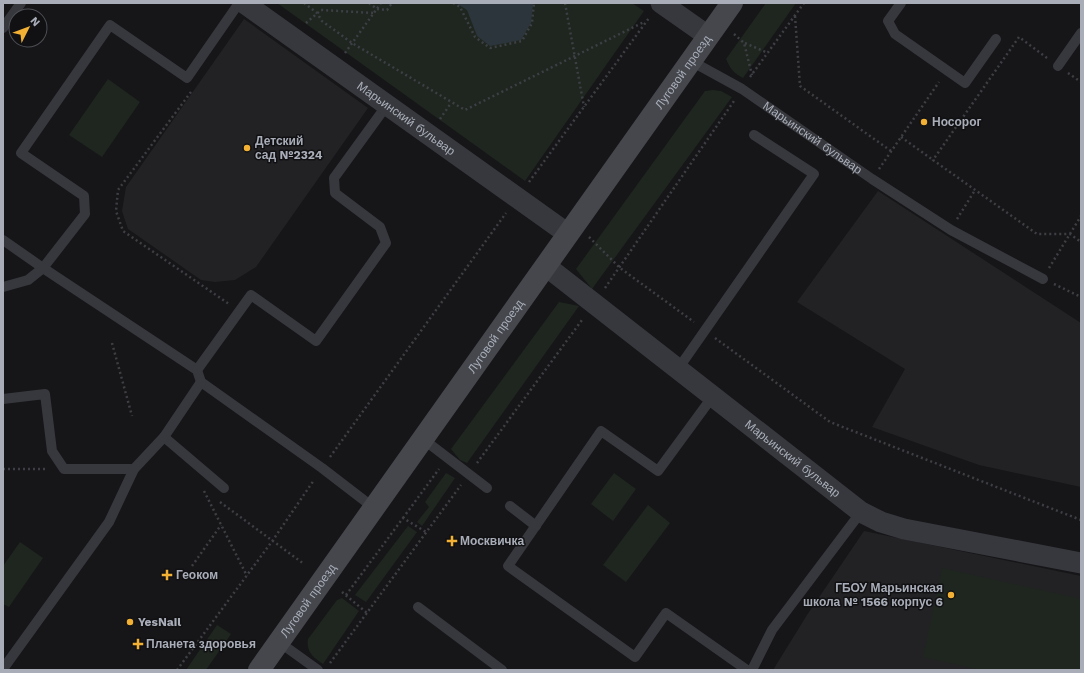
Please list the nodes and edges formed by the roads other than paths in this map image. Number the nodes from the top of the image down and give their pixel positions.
1 (21, 3) edge
2 (239, 3) edge
3 (244, 3) edge
4 (732, 3) edge
5 (901, 3) edge
6 (657, 8) edge
7 (3, 28) edge
8 (1081, 33) edge
9 (708, 36) junction
10 (996, 39) dead end
11 (691, 61) junction
12 (1058, 66) road end
13 (387, 105) junction
14 (754, 135) dead end
15 (572, 229) junction
16 (3, 240) edge
17 (546, 266) junction
18 (43, 268) junction
19 (1043, 279) road end
20 (3, 286) edge
21 (678, 369) junction
22 (197, 370) junction
23 (201, 382) junction
24 (713, 396) junction
25 (3, 399) edge
26 (164, 437) junction
27 (423, 439) junction
28 (134, 469) junction
29 (224, 488) dead end
30 (487, 488) dead end
31 (510, 506) dead end
32 (374, 508) junction
33 (861, 512) junction
34 (536, 526) junction
35 (1081, 563) edge
36 (418, 607) dead end
37 (279, 642) junction
38 (734, 666) edge
39 (3, 669) edge
40 (259, 670) edge
41 (318, 670) edge
42 (502, 670) edge
43 (747, 670) edge
44 (752, 670) edge

1 - 7 lane
2 - 18 lane
3 - 13 street, Марьинский бульвар
4 - 9 street, Луговой проезд
5 - 10 lane
6 - 9 street
8 - 12 lane
9 - 11 street, Луговой проезд
11 - 15 street, Луговой проезд
11 - 19 lane, Марьинский бульвар
13 - 15 street, Марьинский бульвар
13 - 22 lane
14 - 21 lane
15 - 17 street, Луговой проезд
16 - 18 lane
17 - 21 street, Марьинский бульвар
17 - 27 street, Луговой проезд
18 - 20 lane
18 - 22 lane
21 - 24 street, Марьинский бульвар
22 - 23 lane
23 - 26 lane
23 - 32 lane
24 - 33 street, Марьинский бульвар
24 - 34 lane
25 - 28 lane
26 - 28 lane
26 - 29 lane
27 - 30 lane
27 - 32 street, Луговой проезд
28 - 39 lane
31 - 34 lane
32 - 37 street, Луговой проезд
33 - 35 street, Марьинский бульвар
33 - 44 lane
34 - 38 lane
36 - 42 lane
37 - 40 street, Луговой проезд
37 - 41 lane
38 - 43 lane

